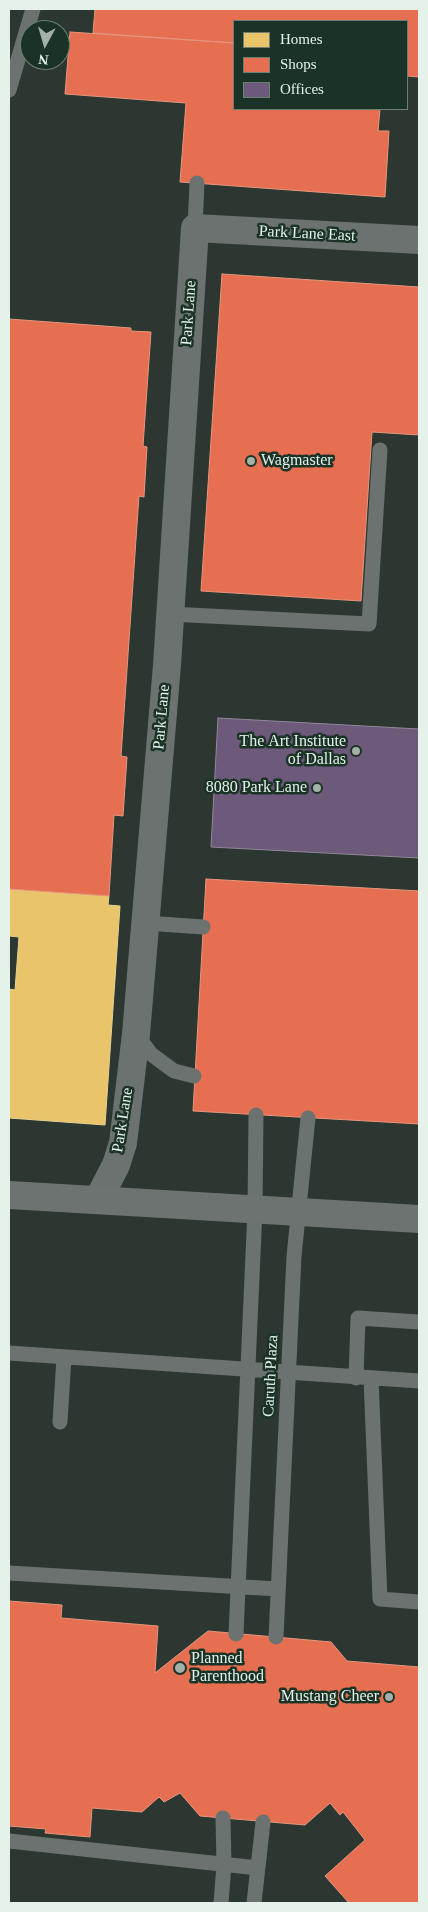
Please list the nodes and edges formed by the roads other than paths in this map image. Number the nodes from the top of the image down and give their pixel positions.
1 (33, 9) edge
2 (9, 90) edge
3 (197, 183) dead end
4 (195, 228) junction
5 (419, 240) edge
6 (380, 450) dead end
7 (170, 614) junction
8 (146, 923) junction
9 (203, 927) dead end
10 (136, 1034) junction
11 (194, 1076) dead end
12 (256, 1115) dead end
13 (308, 1118) dead end
14 (9, 1195) edge
15 (98, 1200) junction
16 (255, 1210) junction
17 (297, 1212) junction
18 (419, 1220) edge
19 (419, 1322) edge
20 (9, 1353) edge
21 (64, 1357) junction
22 (248, 1369) junction
23 (288, 1372) junction
24 (356, 1378) junction
25 (371, 1379) junction
26 (419, 1381) edge
27 (60, 1422) dead end
28 (9, 1573) edge
29 (238, 1587) junction
30 (278, 1589) junction
31 (419, 1602) edge
32 (236, 1634) dead end
33 (276, 1638) dead end
34 (223, 1818) dead end
35 (263, 1822) dead end
36 (9, 1841) edge
37 (224, 1865) junction
38 (258, 1868) junction
39 (221, 1903) edge
40 (254, 1903) edge

1 - 2 lane
3 - 4 lane
4 - 5 street, Park Lane East
4 - 7 street, Park Lane
6 - 7 lane
7 - 8 street, Park Lane
8 - 9 lane
8 - 10 street, Park Lane
10 - 11 lane
10 - 15 street, Park Lane
12 - 16 lane, Caruth Plaza
13 - 17 lane, Caruth Plaza
14 - 15 main road
15 - 16 main road
16 - 17 main road
16 - 22 lane, Caruth Plaza
17 - 18 main road
17 - 23 lane, Caruth Plaza
19 - 24 lane
20 - 21 lane
21 - 22 lane
21 - 27 lane
22 - 23 lane
22 - 29 lane, Caruth Plaza
23 - 24 lane
23 - 30 lane, Caruth Plaza
24 - 25 lane
25 - 26 lane
25 - 31 lane
28 - 29 lane
29 - 30 lane
29 - 32 lane, Caruth Plaza
30 - 33 lane, Caruth Plaza
34 - 37 lane
35 - 38 lane
36 - 37 lane
37 - 38 lane
37 - 39 lane
38 - 40 lane

